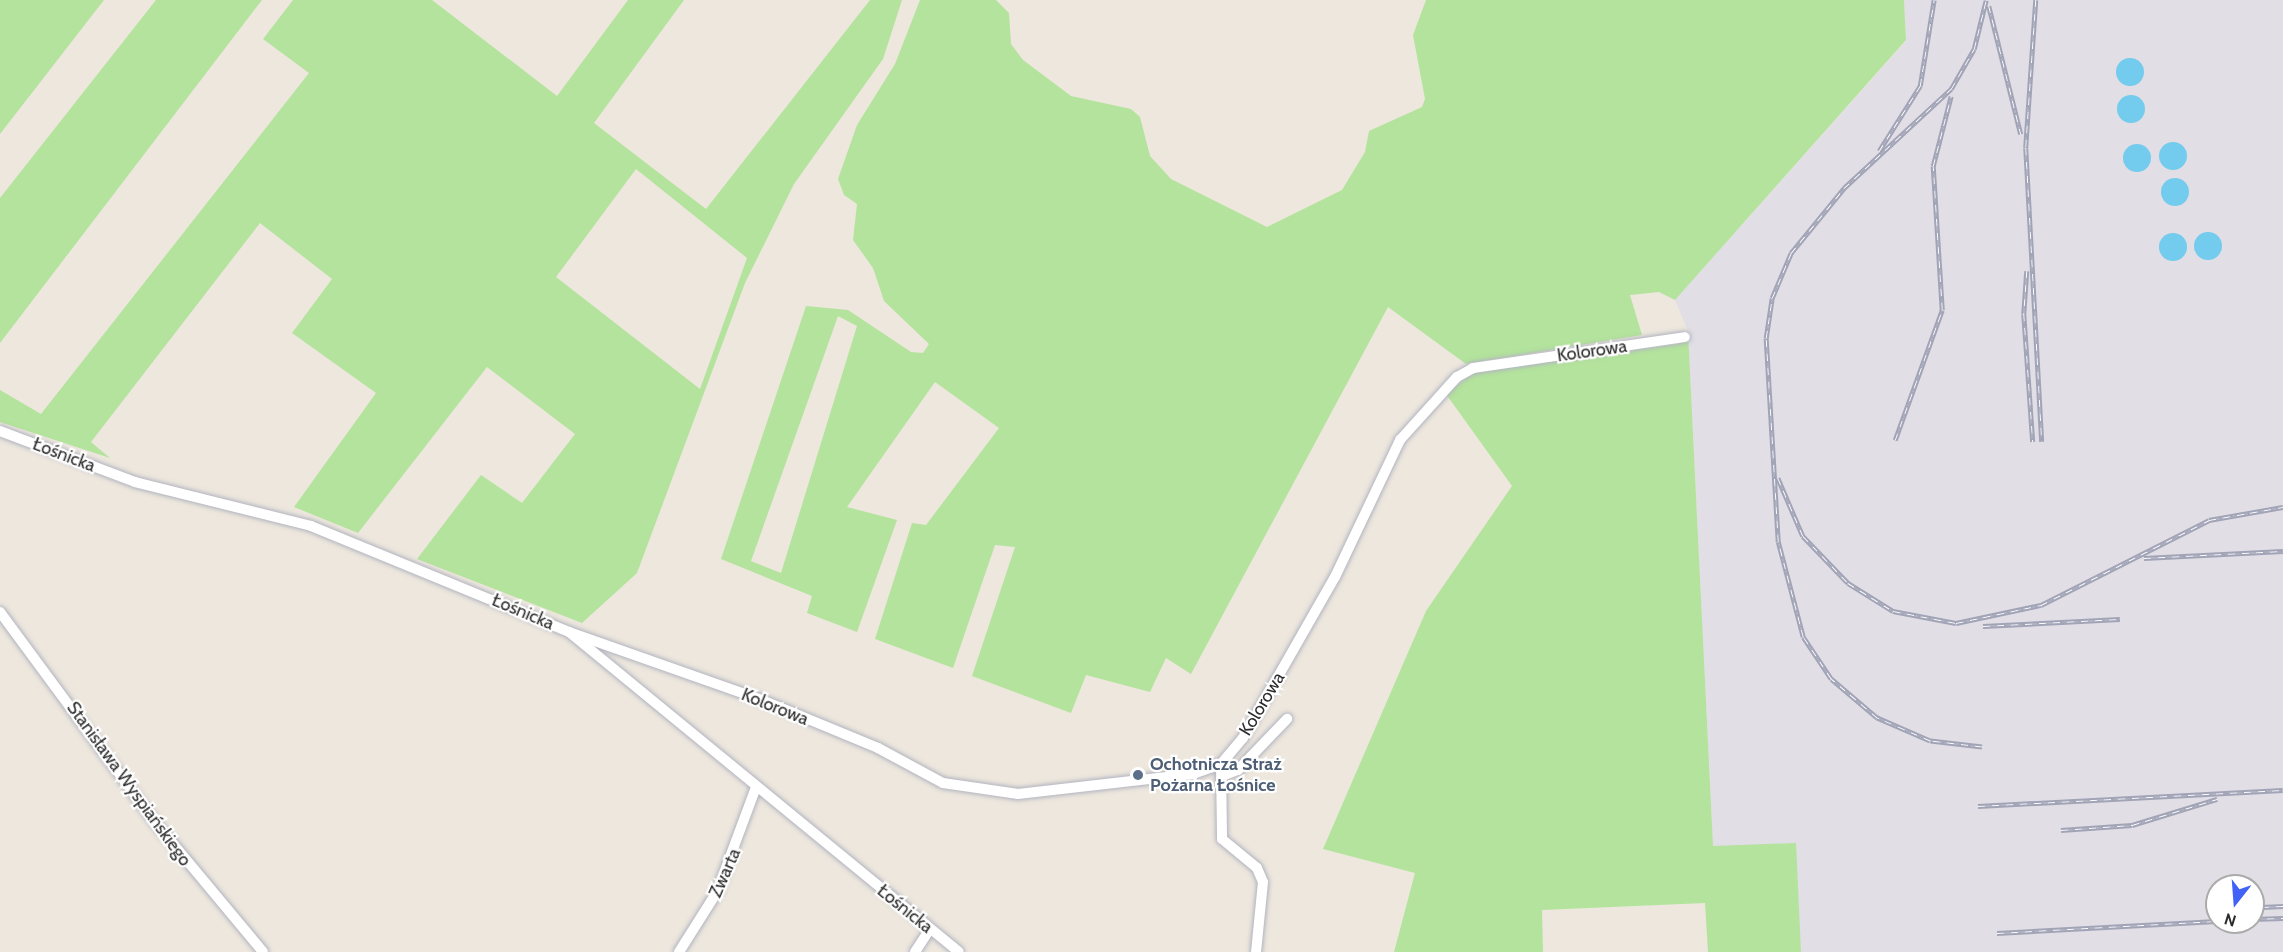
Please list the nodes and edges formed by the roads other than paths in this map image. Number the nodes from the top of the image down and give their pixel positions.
1 (1685, 337) dead end
2 (0, 431) edge
3 (0, 612) edge
4 (568, 632) junction
5 (1287, 719) dead end
6 (1221, 764) junction
7 (1222, 776) junction
8 (756, 787) junction
9 (930, 929) junction
10 (263, 952) edge
11 (680, 952) edge
12 (915, 952) edge
13 (959, 952) edge
14 (1256, 952) edge

1 - 6 street, Kolorowa
2 - 4 street, Łośnicka
3 - 10 street, Stanisława Wyspiańskiego
4 - 6 street, Kolorowa
4 - 8 street, Łośnicka
5 - 7 street
6 - 7 street
7 - 14 street
8 - 9 street, Łośnicka
8 - 11 street, Zwarta
9 - 12 street
9 - 13 street, Łośnicka

